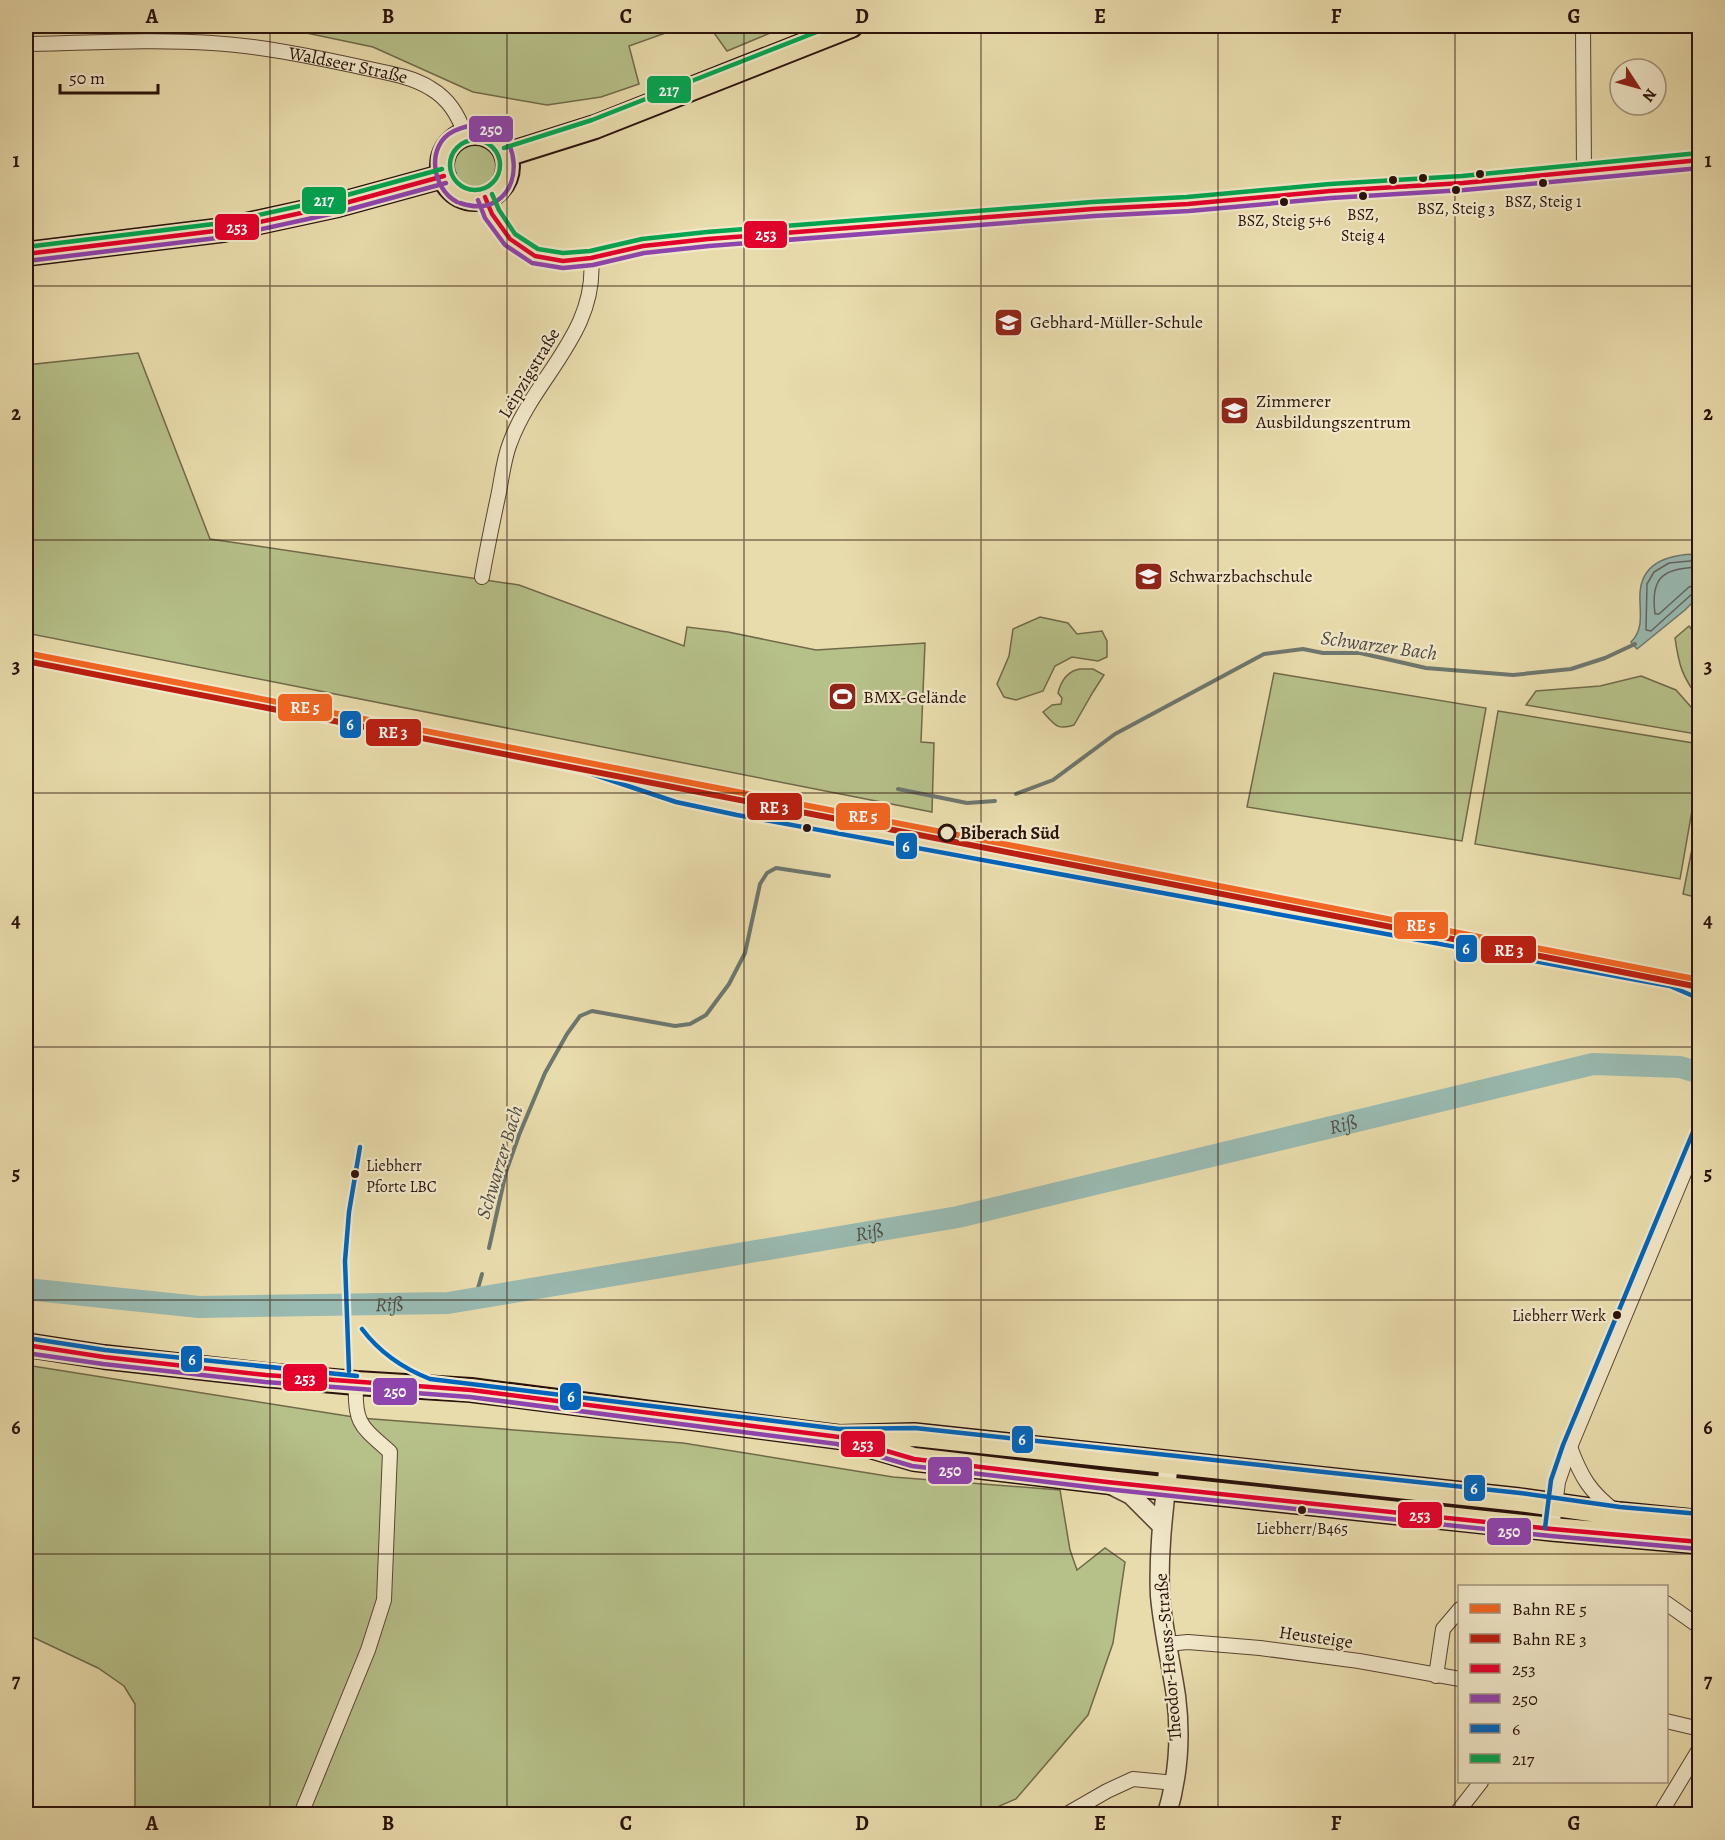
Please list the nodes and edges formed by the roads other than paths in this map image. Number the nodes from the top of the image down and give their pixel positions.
1 (851, 26) edge
2 (1583, 26) edge
3 (26, 44) edge
4 (465, 134) junction
5 (507, 155) junction
6 (1700, 160) edge
7 (1584, 172) junction
8 (444, 176) junction
9 (485, 197) junction
10 (26, 254) edge
11 (591, 258) junction
12 (482, 577) dead end
13 (1700, 1135) edge
14 (26, 1345) edge
15 (356, 1383) junction
16 (839, 1437) junction
17 (1570, 1447) junction
18 (1169, 1462) junction
19 (1107, 1482) junction
20 (1166, 1488) junction
21 (1555, 1505) junction
22 (1619, 1514) junction
23 (1700, 1522) edge
24 (1161, 1525) junction
25 (1552, 1528) junction
26 (1700, 1542) edge
27 (1668, 1604) edge
28 (1458, 1611) edge
29 (1700, 1627) edge
30 (1167, 1644) junction
31 (1436, 1676) junction
32 (1458, 1679) edge
33 (1668, 1721) edge
34 (1700, 1729) edge
35 (1700, 1748) edge
36 (1175, 1782) junction
37 (1480, 1783) edge
38 (301, 1815) edge
39 (1067, 1815) edge
40 (1167, 1815) edge
41 (1456, 1815) edge
42 (1660, 1815) edge

1 - 5 main road
2 - 7 street
3 - 4 street, Waldseer Straße
4 - 5 main road
4 - 8 main road
5 - 9 main road
6 - 7 street
7 - 11 street
8 - 9 main road
8 - 10 main road
9 - 11 street
11 - 12 street, Leipzigstraße
13 - 17 street
14 - 15 main road
15 - 16 main road
15 - 38 street
16 - 18 main road
16 - 19 main road
17 - 21 street
17 - 22 street
18 - 20 street, Theodor-Heuss-Straße
18 - 21 main road
19 - 20 main road
19 - 24 street
20 - 24 street, Theodor-Heuss-Straße
20 - 25 main road
21 - 22 main road
21 - 25 street
22 - 23 main road
24 - 30 street, Theodor-Heuss-Straße
25 - 26 main road
27 - 29 street
28 - 31 street
30 - 31 street, Heusteige
30 - 36 street, Theodor-Heuss-Straße
31 - 32 street, Heusteige
33 - 34 street
35 - 42 street
36 - 39 street
36 - 40 street, Theodor-Heuss-Straße
37 - 41 street

